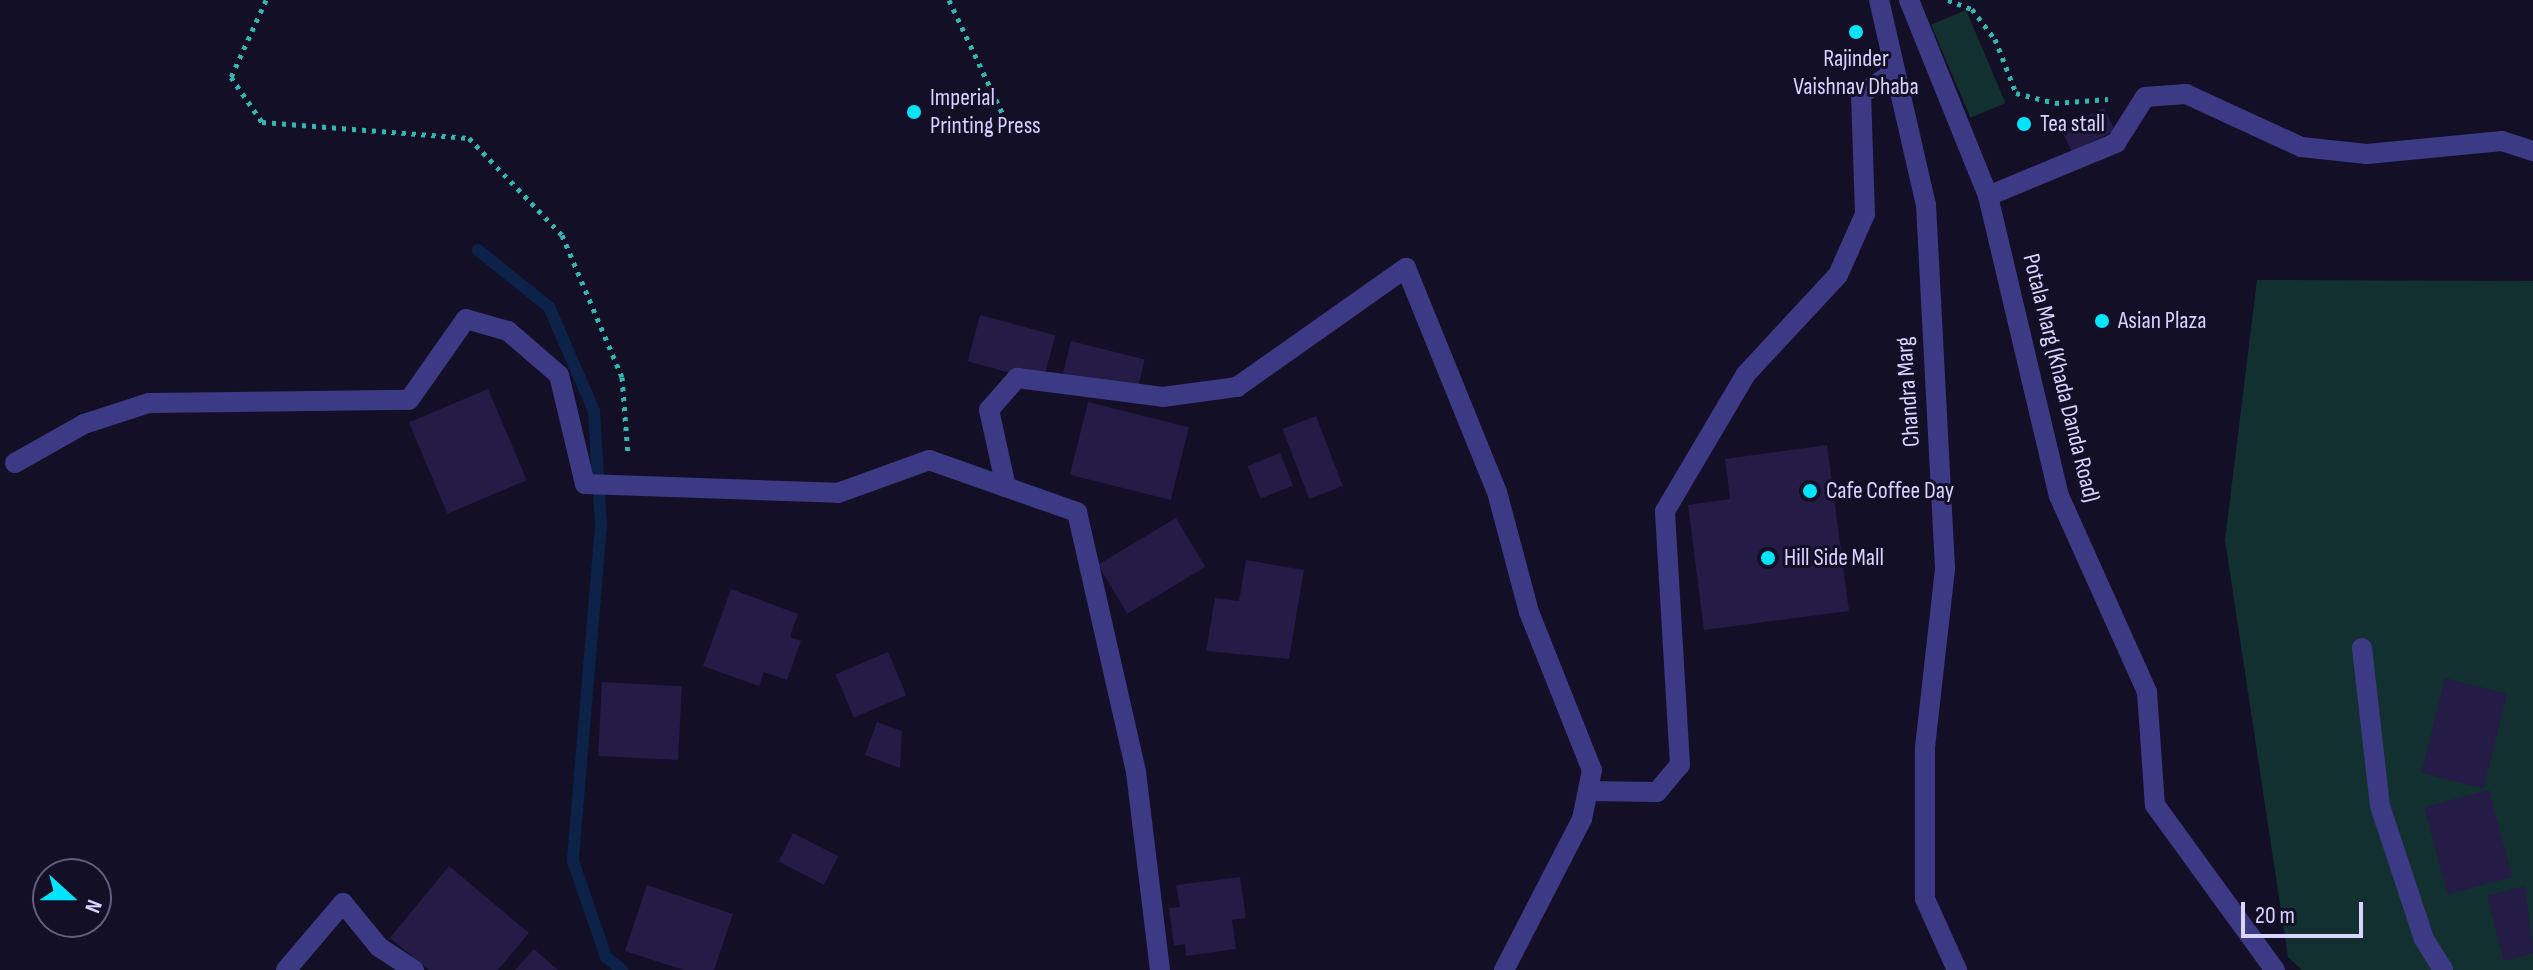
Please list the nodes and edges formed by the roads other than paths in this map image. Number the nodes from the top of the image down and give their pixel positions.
1 (1879, 0) edge
2 (1909, 0) edge
3 (1890, 65) junction
4 (2533, 151) edge
5 (1988, 196) junction
6 (15, 463) dead end
7 (1006, 487) junction
8 (2362, 648) dead end
9 (1588, 791) junction
10 (286, 970) edge
11 (414, 970) edge
12 (1160, 970) edge
13 (1504, 970) edge
14 (1957, 970) edge
15 (2275, 970) edge
16 (2443, 970) edge

1 - 3 street, Chandra Marg
2 - 5 street, Potala Marg (Khada Danda Road)
3 - 9 street
3 - 14 street, Chandra Marg
4 - 5 street
5 - 15 street, Potala Marg (Khada Danda Road)
6 - 7 street
7 - 9 street
7 - 12 street
8 - 16 street
9 - 13 street
10 - 11 street

